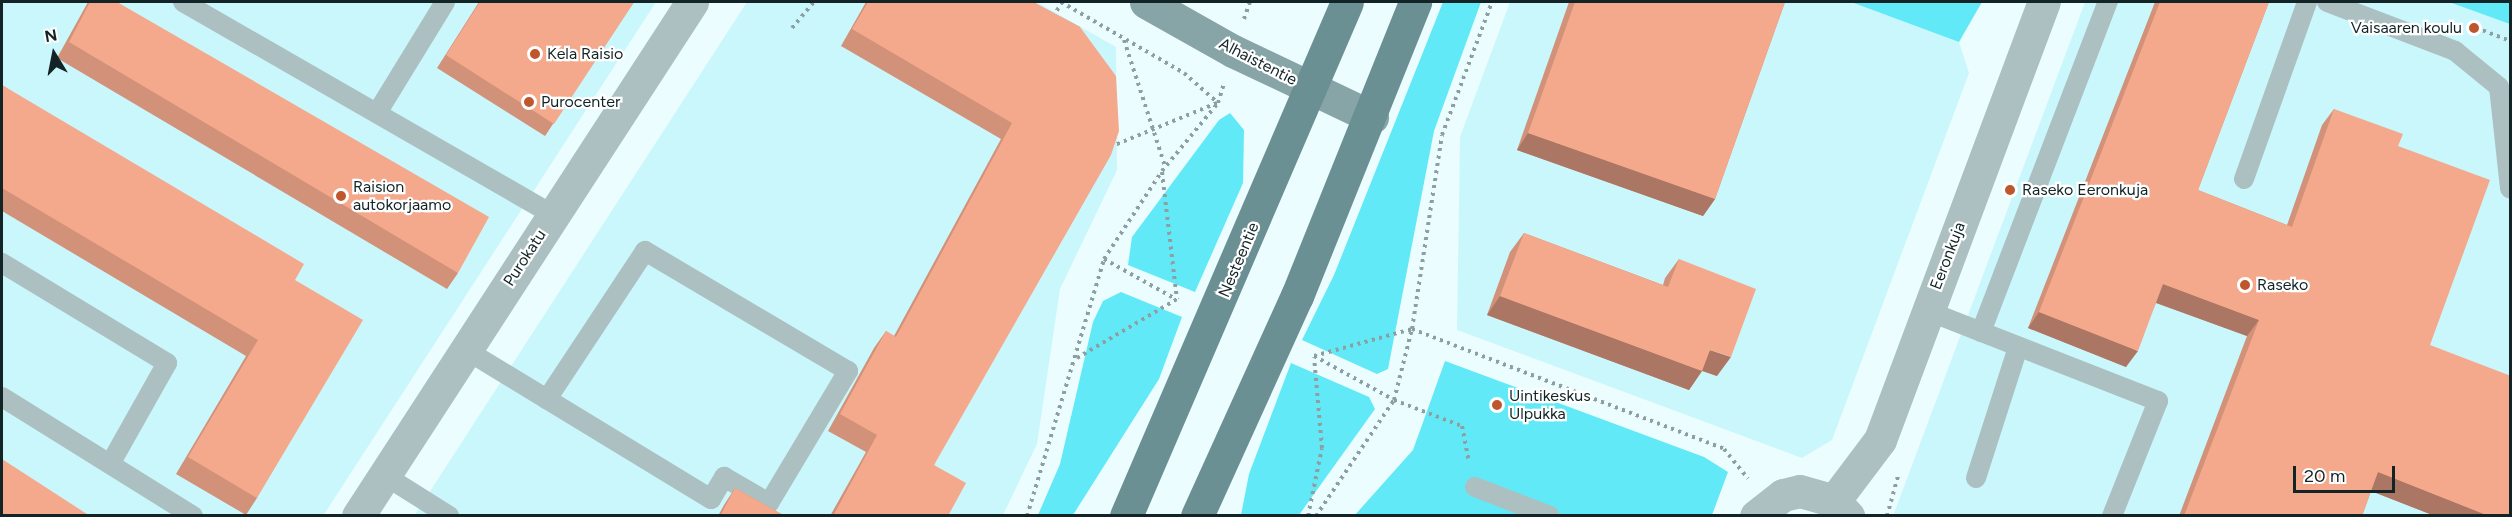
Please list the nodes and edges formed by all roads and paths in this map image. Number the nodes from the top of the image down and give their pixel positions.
1 (183, 2) edge
2 (445, 2) edge
3 (692, 2) edge
4 (814, 2) edge
5 (1061, 2) edge
6 (1146, 2) edge
7 (1250, 2) edge
8 (1347, 2) edge
9 (1415, 2) edge
10 (1492, 2) edge
11 (2044, 2) edge
12 (2108, 2) edge
13 (2307, 2) edge
14 (2327, 2) edge
15 (1051, 21) edge
16 (792, 28) dead end
17 (1123, 38) junction
18 (1233, 51) junction
19 (1310, 89) junction
20 (1218, 103) junction
21 (377, 114) junction
22 (1372, 117) junction
23 (1155, 130) junction
24 (1107, 148) edge
25 (1163, 169) junction
26 (2244, 179) dead end
27 (2511, 188) edge
28 (553, 215) junction
29 (1104, 259) junction
30 (2, 263) edge
31 (1177, 299) junction
32 (1928, 312) junction
33 (1412, 329) junction
34 (1982, 332) junction
35 (2018, 347) junction
36 (466, 350) junction
37 (1314, 356) junction
38 (1076, 359) junction
39 (2, 397) edge
40 (547, 399) junction
41 (1394, 400) junction
42 (110, 464) junction
43 (384, 475) junction
44 (1976, 478) dead end
45 (1475, 487) joint
46 (1841, 508) edge
47 (1762, 510) edge
48 (193, 516) edge
49 (358, 516) edge
50 (449, 516) edge
51 (1027, 516) edge
52 (1126, 516) edge
53 (1197, 516) edge
54 (1308, 516) edge
55 (1316, 516) edge
56 (1550, 516) edge
57 (2112, 516) edge

1 - 21 lane
2 - 21 lane
3 - 28 street, Purokatu
4 - 16 path
5 - 15 path
5 - 17 path
6 - 18 street, Alhaistentie
7 - 18 path
8 - 19 main road, Nesteentie
9 - 22 main road
10 - 33 path
11 - 32 street, Eeronkuja
12 - 34 lane
13 - 26 lane
14 - 27 lane
17 - 20 path
17 - 23 path
18 - 19 street, Alhaistentie
18 - 20 path
19 - 22 street, Alhaistentie
19 - 52 main road, Nesteentie
20 - 23 path
20 - 25 path
21 - 28 lane
22 - 53 main road
23 - 24 path
23 - 25 path
25 - 29 path
25 - 31 path
28 - 36 street, Purokatu
29 - 31 path
29 - 38 path
30 - 42 lane
31 - 38 path
32 - 34 lane
32 - 46 street, Eeronkuja
33 - 37 path
33 - 41 path
33 - 47 path
34 - 35 lane
35 - 44 lane
35 - 57 lane
36 - 40 lane
36 - 43 street, Purokatu
37 - 41 path
37 - 54 path
38 - 51 path
39 - 42 lane
40 - 40 lane
41 - 45 path
41 - 55 path
42 - 48 lane
43 - 49 street, Purokatu
43 - 50 lane
45 - 56 lane
46 - 47 street, Eeronkuja

